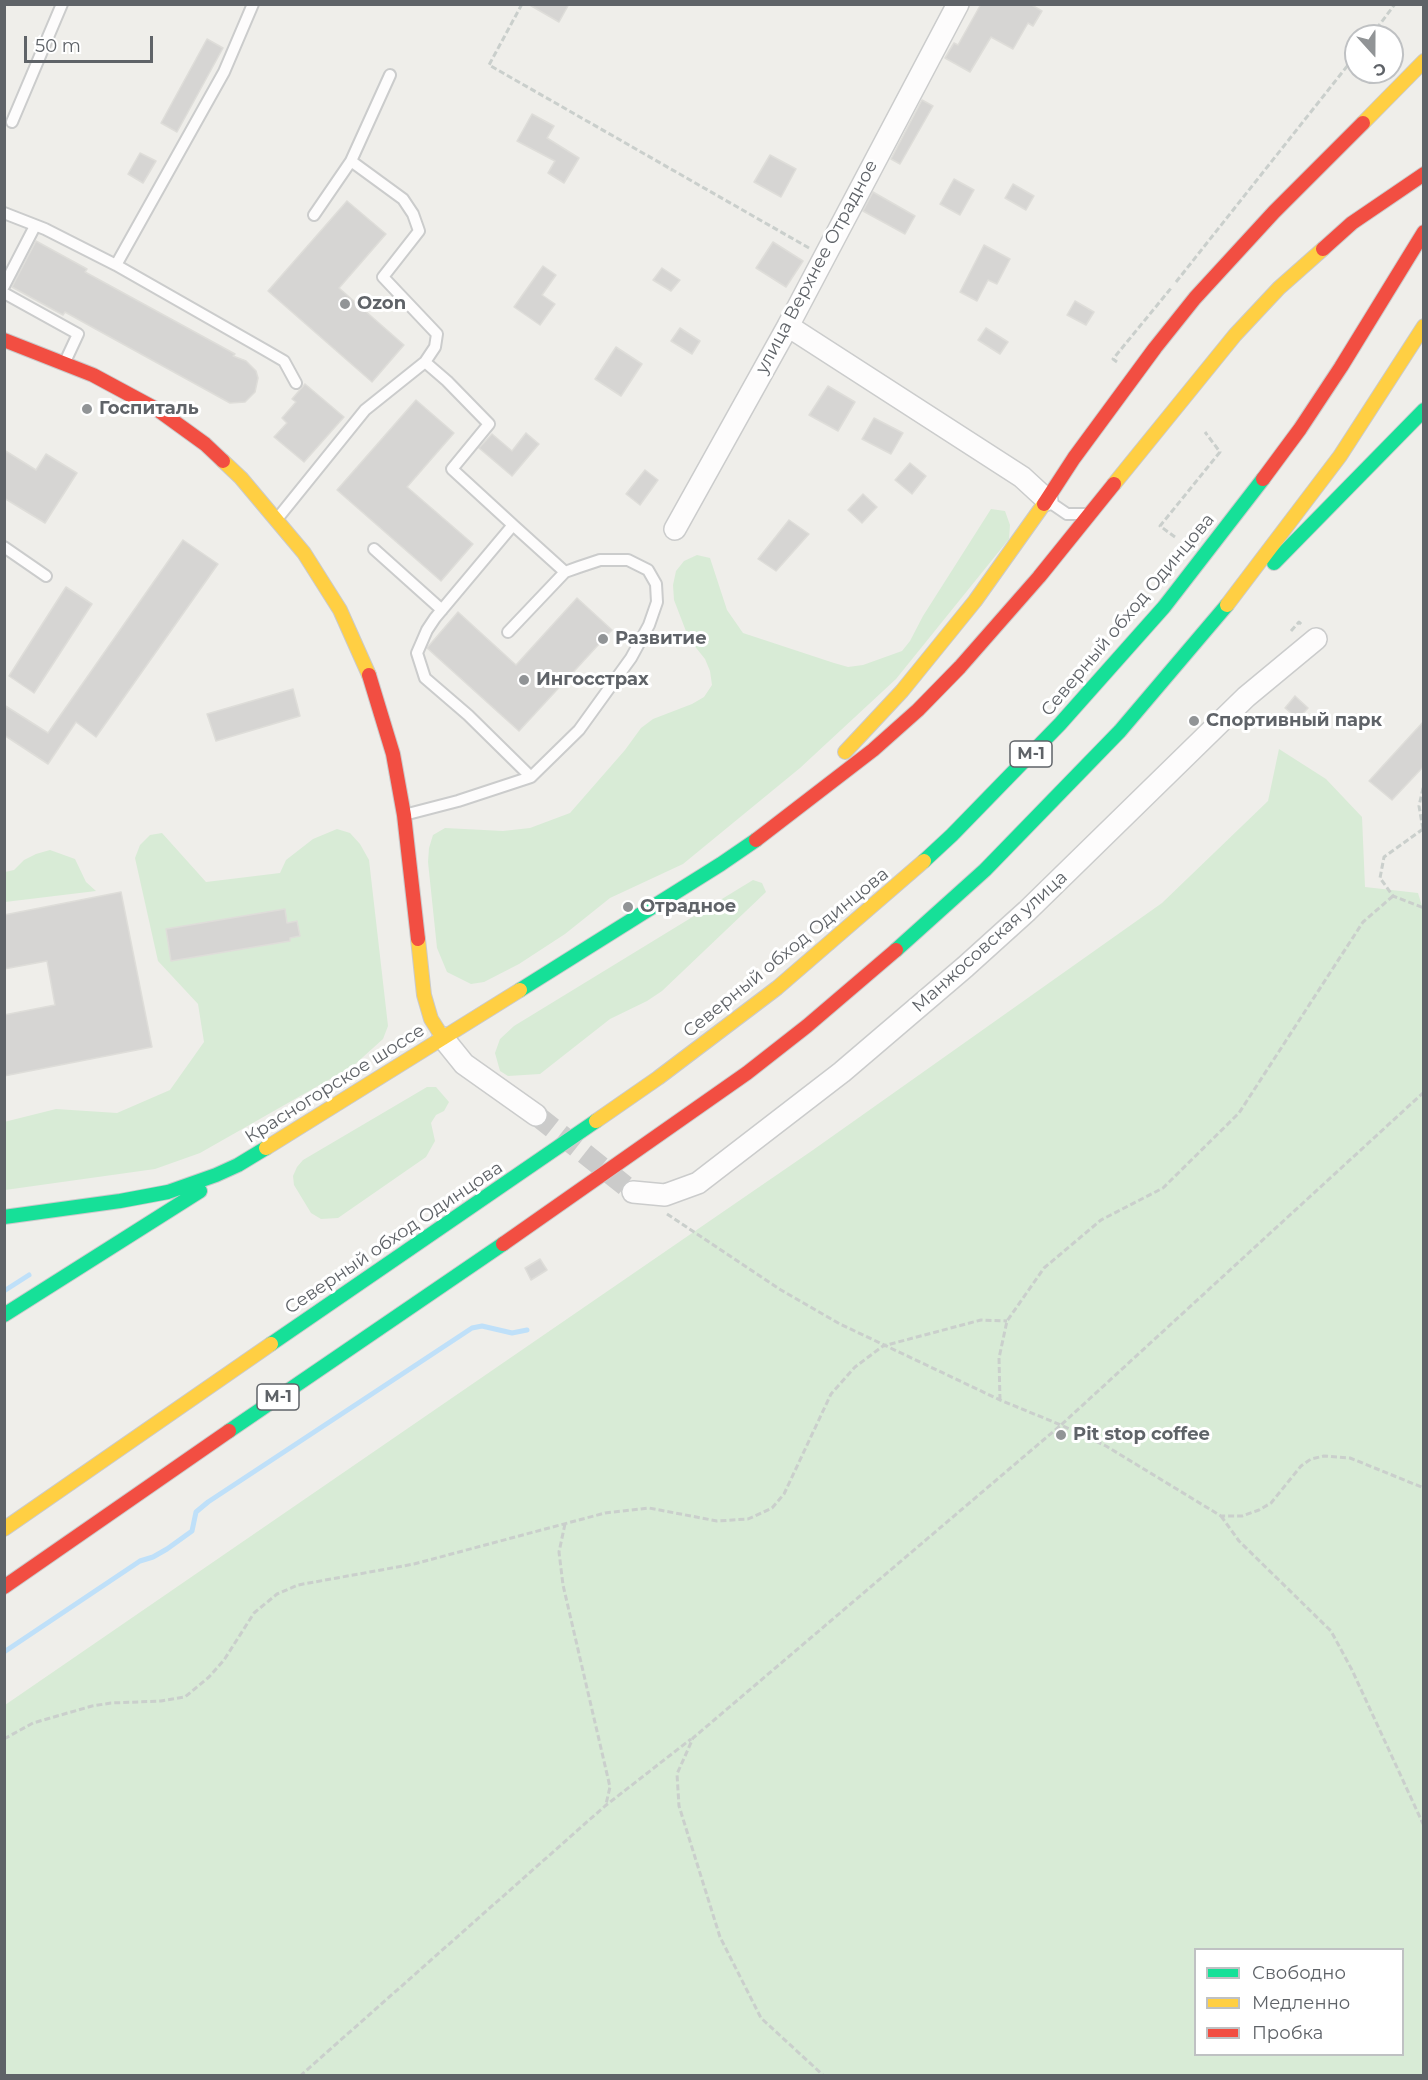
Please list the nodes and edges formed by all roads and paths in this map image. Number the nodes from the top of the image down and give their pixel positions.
1 (62, 4) edge
2 (253, 4) edge
3 (522, 4) edge
4 (958, 4) edge
5 (1395, 4) edge
6 (1380, 24) edge
7 (1424, 61) edge
8 (1344, 71) edge
9 (390, 75) dead end
10 (12, 122) dead end
11 (351, 161) junction
12 (1424, 174) edge
13 (4, 213) edge
14 (314, 215) dead end
15 (35, 226) junction
16 (1424, 232) edge
17 (823, 256) junction
18 (116, 265) junction
19 (4, 286) edge
20 (4, 293) edge
21 (788, 326) junction
22 (1424, 326) edge
23 (4, 340) edge
24 (1113, 359) dead end
25 (425, 362) junction
26 (64, 364) junction
27 (296, 383) dead end
28 (1424, 410) edge
29 (1205, 432) dead end
30 (1047, 500) junction
31 (1092, 513) junction
32 (277, 519) junction
33 (513, 525) junction
34 (675, 529) dead end
35 (1175, 537) dead end
36 (4, 547) edge
37 (374, 549) dead end
38 (565, 572) junction
39 (46, 576) dead end
40 (442, 610) junction
41 (508, 633) dead end
42 (1201, 637) junction
43 (1316, 639) dead end
44 (531, 777) junction
45 (1424, 784) edge
46 (404, 815) junction
47 (1423, 830) edge
48 (1393, 896) junction
49 (655, 906) junction
50 (1424, 908) edge
51 (420, 964) junction
52 (440, 1000) dead end
53 (458, 1010) dead end
54 (483, 1013) junction
55 (444, 1038) junction
56 (1424, 1092) edge
57 (536, 1115) tunnel mouth
58 (260, 1152) junction
59 (633, 1192) tunnel mouth
60 (663, 1211) dead end
61 (4, 1217) edge
62 (4, 1315) edge
63 (1007, 1321) junction
64 (883, 1346) junction
65 (1000, 1400) junction
66 (1061, 1425) junction
67 (1424, 1488) edge
68 (1221, 1516) junction
69 (565, 1524) junction
70 (4, 1529) edge
71 (4, 1587) edge
72 (693, 1738) junction
73 (4, 1739) edge
74 (605, 1806) junction
75 (1424, 1826) edge
76 (300, 2076) edge
77 (824, 2076) edge

1 - 10 lane
2 - 18 lane
3 - 17 path
4 - 17 street, улица Верхнее Отрадное
5 - 6 path
7 - 30 main road
8 - 24 path
9 - 11 lane
11 - 14 lane
11 - 25 lane
12 - 31 main road
13 - 15 lane
15 - 18 lane
15 - 19 lane
16 - 70 main road, Северный обход Одинцова / М-1
17 - 21 street, улица Верхнее Отрадное
18 - 27 lane
20 - 26 lane
21 - 30 street
21 - 34 street, улица Верхнее Отрадное
22 - 42 main road, М-1
23 - 26 main road
25 - 32 lane
25 - 33 lane
26 - 32 main road
28 - 42 main road
29 - 35 path
30 - 31 lane
30 - 49 main road
31 - 49 main road
32 - 46 main road
33 - 38 lane
33 - 40 lane
36 - 39 lane
37 - 40 lane
38 - 41 lane
38 - 44 lane
40 - 44 lane
42 - 71 main road, М-1
43 - 59 street, Манжосовская улица
44 - 46 lane
45 - 47 path
46 - 51 main road
47 - 48 path
48 - 50 path
48 - 63 path
49 - 54 main road, Красногорское шоссе
51 - 52 main road
51 - 55 main road
53 - 54 main road
54 - 55 main road, Красногорское шоссе
55 - 57 street
55 - 58 main road, Красногорское шоссе
56 - 66 path
58 - 61 main road, Красногорское шоссе
58 - 62 main road
60 - 64 path
63 - 64 path
63 - 65 path
64 - 65 path
64 - 69 path
65 - 66 path
66 - 68 path
66 - 72 path
67 - 68 path
68 - 75 path
69 - 73 path
69 - 74 path
72 - 74 path
72 - 77 path
74 - 76 path

